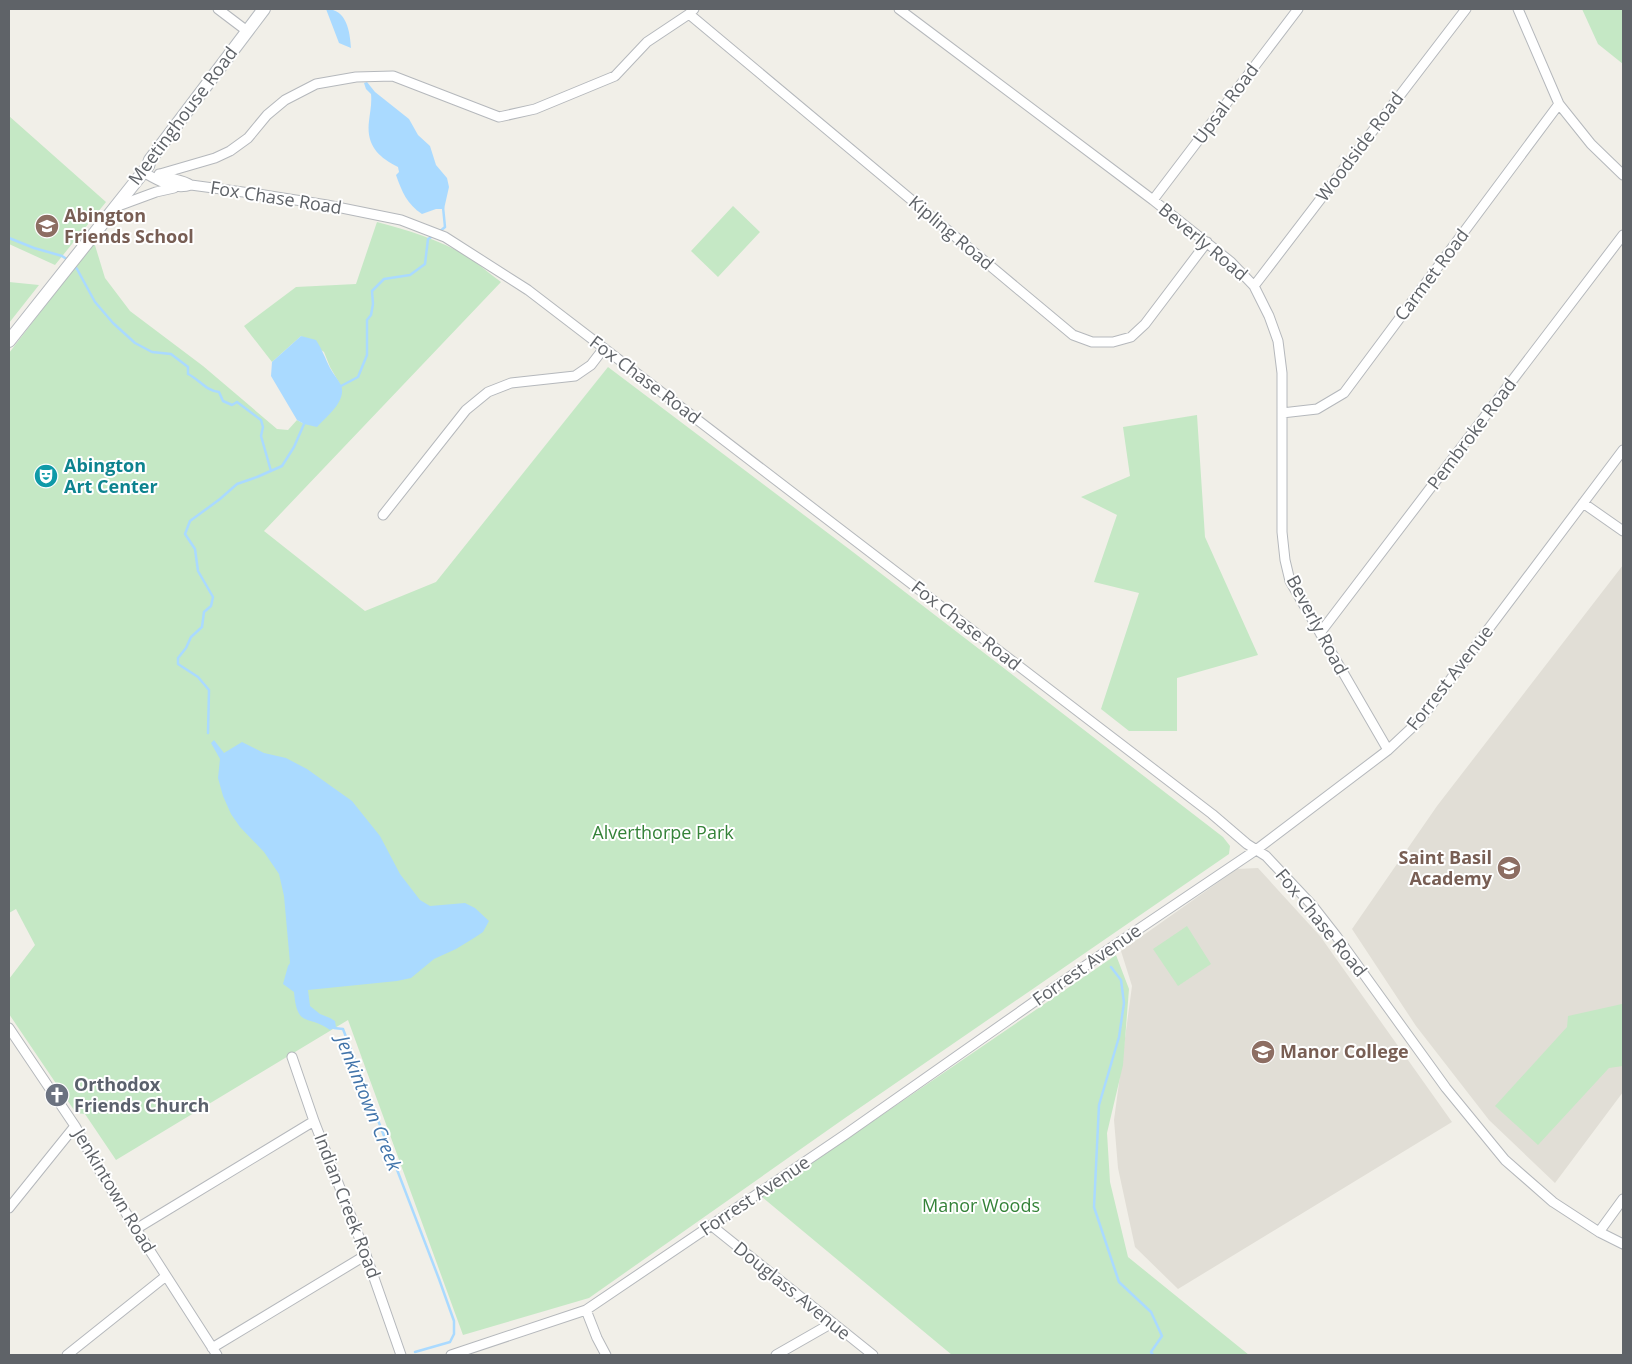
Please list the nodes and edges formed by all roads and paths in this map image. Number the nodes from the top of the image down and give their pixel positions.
1 (218, 9) edge
2 (264, 9) edge
3 (899, 9) edge
4 (1298, 9) edge
5 (1466, 9) edge
6 (1518, 9) edge
7 (692, 11) edge
8 (247, 31) junction
9 (1559, 104) junction
10 (145, 169) junction
11 (1621, 171) edge
12 (160, 174) junction
13 (191, 186) junction
14 (178, 187) junction
15 (1154, 200) junction
16 (113, 208) junction
17 (1623, 235) edge
18 (1206, 242) junction
19 (1254, 286) junction
20 (9, 341) edge
21 (604, 348) junction
22 (1282, 413) junction
23 (1623, 450) edge
24 (1583, 503) junction
25 (383, 515) dead end
26 (1623, 531) edge
27 (1320, 633) junction
28 (1388, 750) junction
29 (1256, 850) junction
30 (9, 1028) edge
31 (292, 1057) dead end
32 (314, 1121) junction
33 (75, 1126) junction
34 (1623, 1199) edge
35 (9, 1208) edge
36 (712, 1226) junction
37 (136, 1229) junction
38 (1599, 1232) junction
39 (1623, 1244) edge
40 (366, 1255) junction
41 (166, 1276) junction
42 (586, 1310) junction
43 (832, 1323) junction
44 (215, 1351) edge
45 (66, 1355) edge
46 (401, 1355) edge
47 (451, 1355) edge
48 (606, 1355) edge
49 (776, 1355) edge
50 (873, 1355) edge

1 - 8 street
2 - 8 street, Meetinghouse Road
3 - 15 street, Beverly Road
4 - 15 street, Upsal Road
5 - 19 street, Woodside Road
6 - 9 street
7 - 12 street
7 - 18 street, Kipling Road
8 - 10 street, Meetinghouse Road
9 - 11 street
9 - 22 street, Carmet Road
10 - 12 street, Fox Chase Road
10 - 14 street, Fox Chase Road
10 - 16 street, Meetinghouse Road
12 - 13 street, Fox Chase Road
13 - 14 street, Fox Chase Road
13 - 21 street, Fox Chase Road
14 - 16 street, Fox Chase Road
15 - 18 street, Beverly Road
16 - 20 street, Meetinghouse Road
17 - 27 street, Pembroke Road
18 - 19 street, Beverly Road
19 - 22 street, Beverly Road
21 - 25 street
21 - 29 street, Fox Chase Road
22 - 27 street, Beverly Road
23 - 24 street, Forrest Avenue
24 - 26 street
24 - 28 street, Forrest Avenue
27 - 28 street, Beverly Road
28 - 29 street, Forrest Avenue
29 - 36 street, Forrest Avenue
29 - 38 street, Fox Chase Road
30 - 33 street, Jenkintown Road
31 - 32 street, Indian Creek Road
32 - 37 street
32 - 40 street, Indian Creek Road
33 - 35 street
33 - 37 street, Jenkintown Road
34 - 38 street
36 - 42 street, Forrest Avenue
36 - 43 street, Douglass Avenue
37 - 41 street, Jenkintown Road
38 - 39 street, Fox Chase Road
40 - 44 street
40 - 46 street, Indian Creek Road
41 - 44 street, Jenkintown Road
41 - 45 street
42 - 47 street, Forrest Avenue
42 - 48 street
43 - 49 street
43 - 50 street, Douglass Avenue

